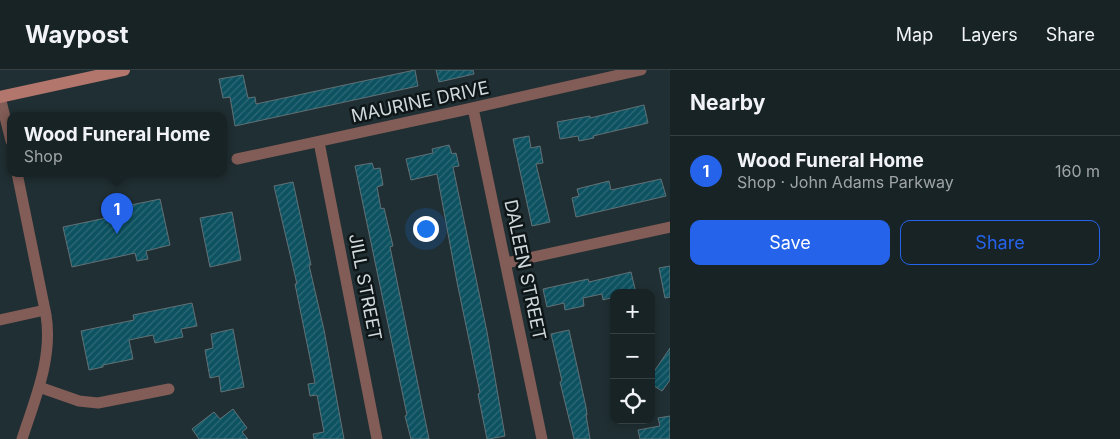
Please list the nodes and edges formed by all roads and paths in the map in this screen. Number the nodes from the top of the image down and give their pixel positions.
1 (124, 70) edge
2 (640, 70) edge
3 (0, 97) edge
4 (473, 108) junction
5 (7, 125) edge
6 (319, 142) junction
7 (237, 159) dead end
8 (18, 177) edge
9 (670, 228) edge
10 (506, 263) junction
11 (45, 310) junction
12 (0, 320) edge
13 (39, 387) junction
14 (169, 389) dead end
15 (22, 439) edge
16 (377, 439) edge
17 (542, 439) edge

1 - 3 main road
2 - 4 street, MAURINE DRIVE
3 - 5 street
4 - 6 street, MAURINE DRIVE
4 - 10 street, DALEEN STREET
6 - 7 street, MAURINE DRIVE
6 - 16 street, JILL STREET
8 - 11 street
9 - 10 street
10 - 17 street, DALEEN STREET
11 - 12 street
11 - 13 street
13 - 14 street
13 - 15 street

